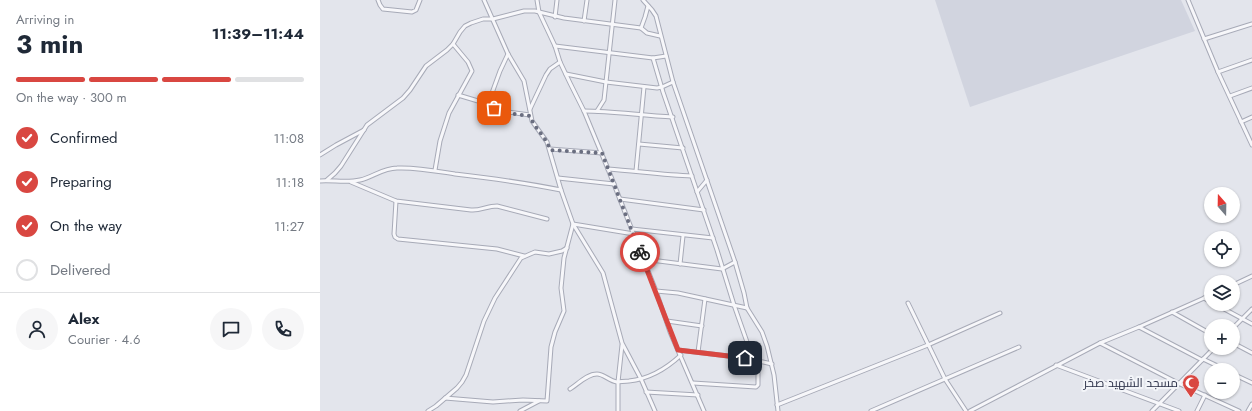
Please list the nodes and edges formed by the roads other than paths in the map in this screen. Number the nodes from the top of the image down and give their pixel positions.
1 (378, 0) edge
2 (420, 0) edge
3 (484, 0) edge
4 (537, 0) edge
5 (557, 0) edge
6 (587, 0) edge
7 (615, 0) edge
8 (643, 0) edge
9 (1188, 0) edge
10 (648, 6) junction
11 (539, 12) junction
12 (555, 16) junction
13 (493, 19) junction
14 (584, 21) junction
15 (1252, 24) edge
16 (612, 25) junction
17 (641, 28) junction
18 (660, 36) junction
19 (1204, 39) junction
20 (453, 44) junction
21 (555, 46) junction
22 (508, 54) junction
23 (609, 54) junction
24 (666, 56) junction
25 (653, 58) junction
26 (1252, 60) edge
27 (560, 62) junction
28 (1218, 72) junction
29 (566, 74) junction
30 (606, 82) junction
31 (673, 82) junction
32 (644, 87) junction
33 (662, 87) junction
34 (1252, 88) edge
35 (458, 95) junction
36 (1230, 96) junction
37 (488, 104) junction
38 (530, 109) junction
39 (584, 111) junction
40 (597, 111) junction
41 (530, 116) junction
42 (642, 116) junction
43 (673, 117) junction
44 (1252, 117) edge
45 (1241, 122) junction
46 (364, 130) junction
47 (639, 144) junction
48 (1252, 145) edge
49 (683, 148) junction
50 (550, 150) junction
51 (602, 153) junction
52 (320, 155) edge
53 (608, 169) junction
54 (435, 170) junction
55 (636, 171) junction
56 (692, 176) junction
57 (558, 178) junction
58 (320, 180) edge
59 (327, 180) junction
60 (707, 180) junction
61 (349, 182) junction
62 (614, 184) junction
63 (561, 190) junction
64 (697, 192) junction
65 (620, 199) junction
66 (396, 201) junction
67 (704, 210) junction
68 (547, 220) dead end
69 (573, 224) junction
70 (632, 230) junction
71 (634, 234) junction
72 (684, 236) junction
73 (713, 238) junction
74 (567, 248) junction
75 (524, 256) junction
76 (643, 259) junction
77 (735, 262) junction
78 (680, 264) junction
79 (722, 269) junction
80 (1252, 276) edge
81 (1240, 282) edge
82 (656, 291) junction
83 (1204, 298) edge
84 (705, 299) junction
85 (908, 303) dead end
86 (734, 305) junction
87 (748, 308) junction
88 (1252, 308) edge
89 (1227, 311) edge
90 (1172, 312) junction
91 (1000, 313) dead end
92 (1242, 320) junction
93 (667, 321) junction
94 (1252, 324) edge
95 (702, 326) junction
96 (1139, 327) junction
97 (1204, 330) edge
98 (1100, 342) junction
99 (622, 343) junction
100 (928, 344) junction
101 (1020, 347) dead end
102 (1240, 347) edge
103 (678, 350) junction
104 (698, 352) junction
105 (1252, 353) edge
106 (681, 355) junction
107 (1207, 355) edge
108 (753, 360) junction
109 (1202, 360) junction
110 (758, 361) junction
111 (1209, 363) edge
112 (772, 364) junction
113 (1056, 365) junction
114 (1240, 377) edge
115 (641, 379) junction
116 (945, 379) junction
117 (618, 382) junction
118 (1252, 383) edge
119 (693, 384) junction
120 (1180, 384) junction
121 (570, 389) dead end
122 (646, 392) junction
123 (698, 395) junction
124 (1204, 395) edge
125 (1204, 397) edge
126 (445, 398) junction
127 (1212, 399) edge
128 (539, 401) junction
129 (1159, 404) junction
130 (1252, 404) edge
131 (777, 405) junction
132 (1233, 410) edge
133 (428, 411) edge
134 (520, 411) edge
135 (618, 411) edge
136 (655, 411) edge
137 (704, 411) edge
138 (778, 411) edge
139 (871, 411) edge
140 (966, 411) edge
141 (970, 411) edge
142 (1152, 411) edge
143 (1179, 411) edge
144 (1197, 411) edge
145 (1239, 411) edge
146 (1248, 411) edge

1 - 2 street
3 - 13 street
4 - 11 street
5 - 12 street
6 - 14 street
7 - 16 street
8 - 10 street
9 - 19 street
10 - 17 street
10 - 18 street
11 - 12 street
11 - 13 street
11 - 21 street
12 - 14 street
13 - 20 street
13 - 22 street
14 - 16 street
15 - 19 street
16 - 17 street
16 - 23 street
17 - 18 street
18 - 24 street
19 - 28 street
20 - 35 street
20 - 46 street
21 - 23 street
21 - 27 street
22 - 37 street
22 - 38 street
23 - 25 street
23 - 30 street
24 - 25 street
24 - 31 street
25 - 33 street
26 - 28 street
27 - 29 street
27 - 38 street
28 - 36 street
29 - 30 street
29 - 39 street
30 - 32 street
30 - 40 street
31 - 33 street
31 - 60 street
32 - 33 street
32 - 42 street
33 - 43 street
34 - 36 street
35 - 37 street
35 - 54 street
36 - 45 street
37 - 41 street
38 - 41 street
39 - 40 street
39 - 51 street
40 - 42 street
41 - 50 street
42 - 43 street
42 - 47 street
43 - 49 street
44 - 45 street
45 - 48 street
46 - 52 street
46 - 59 street
47 - 49 street
47 - 55 street
49 - 56 street
50 - 51 street
50 - 57 street
51 - 53 street
53 - 55 street
53 - 62 street
54 - 61 street
54 - 63 street
55 - 56 street
56 - 64 street
57 - 62 street
57 - 63 street
58 - 59 street
59 - 61 street
60 - 64 street
60 - 77 street
61 - 66 street
62 - 65 street
63 - 69 street
64 - 67 street
65 - 67 street
65 - 70 street
66 - 68 street
66 - 75 street
67 - 73 street
69 - 71 street
69 - 74 street
69 - 99 street
70 - 71 street
70 - 72 street
71 - 76 street
72 - 73 street
72 - 78 street
73 - 79 street
74 - 75 street
74 - 128 street
75 - 126 street
76 - 78 street
76 - 82 street
77 - 79 street
77 - 87 street
78 - 79 street
79 - 86 street
80 - 81 street
82 - 84 street
82 - 93 street
83 - 90 street
84 - 86 street
84 - 95 street
85 - 100 street
86 - 87 street
86 - 108 street
87 - 112 street
88 - 92 street
89 - 92 street
90 - 96 street
90 - 97 street
91 - 100 street
92 - 94 street
93 - 95 street
93 - 103 street
95 - 104 street
96 - 98 street
96 - 109 street
98 - 113 street
98 - 120 street
99 - 115 street
99 - 117 street
100 - 116 street
100 - 131 street
101 - 116 street
102 - 105 street
103 - 104 street
103 - 106 street
104 - 108 street
106 - 115 street
106 - 119 street
107 - 109 street
108 - 110 street
109 - 111 street
109 - 120 street
110 - 112 street
110 - 119 street
112 - 131 street
113 - 129 street
113 - 141 street
114 - 118 street
115 - 117 street
115 - 122 street
116 - 139 street
116 - 140 street
117 - 121 street
117 - 135 street
119 - 123 street
120 - 124 street
120 - 129 street
122 - 123 street
122 - 136 street
123 - 137 street
125 - 144 street
126 - 128 street
126 - 133 street
127 - 132 street
128 - 134 street
129 - 142 street
129 - 143 street
130 - 146 street
131 - 138 street
132 - 145 street

